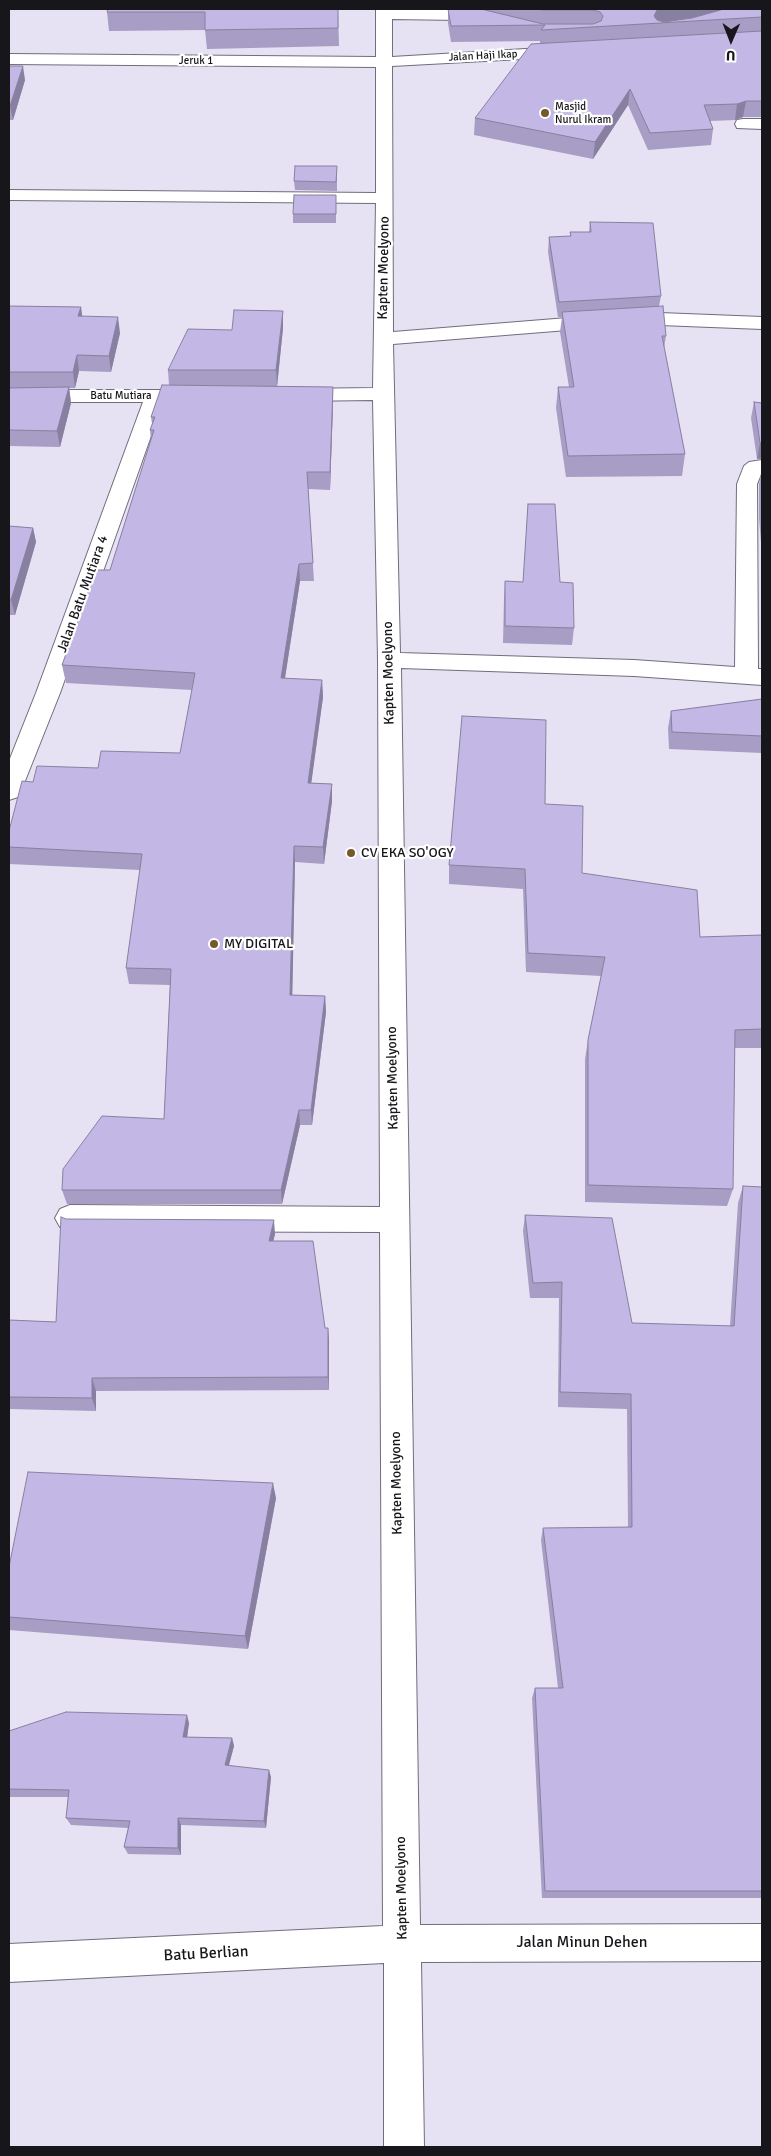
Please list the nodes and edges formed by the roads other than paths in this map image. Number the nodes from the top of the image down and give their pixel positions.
1 (384, 12) edge
2 (495, 22) edge
3 (577, 51) edge
4 (9, 59) edge
5 (383, 62) junction
6 (743, 124) edge
7 (762, 124) edge
8 (9, 195) edge
9 (385, 198) junction
10 (762, 323) edge
11 (383, 339) junction
12 (383, 394) junction
13 (274, 395) edge
14 (9, 396) edge
15 (156, 396) junction
16 (195, 396) edge
17 (762, 466) edge
18 (389, 660) junction
19 (754, 676) edge
20 (9, 791) edge
21 (70, 1218) edge
22 (394, 1220) junction
23 (762, 1942) edge
24 (403, 1944) junction
25 (9, 1963) edge
26 (404, 2147) edge

1 - 2 street
1 - 5 street, Kapten Moelyono
3 - 5 street, Jalan Haji Ikap
4 - 5 street, Jeruk 1
5 - 9 street, Kapten Moelyono
6 - 7 street
8 - 9 street
9 - 11 street, Kapten Moelyono
10 - 11 street
11 - 12 street, Kapten Moelyono
12 - 13 street
12 - 18 street, Kapten Moelyono
14 - 15 street, Batu Mutiara
15 - 16 street, Batu Mutiara
15 - 20 street, Jalan Batu Mutiara 4
17 - 19 street
18 - 19 street
18 - 22 street, Kapten Moelyono
21 - 22 street
22 - 24 street, Kapten Moelyono
23 - 24 street, Jalan Minun Dehen
24 - 25 street, Batu Berlian
24 - 26 street, Kapten Moelyono

